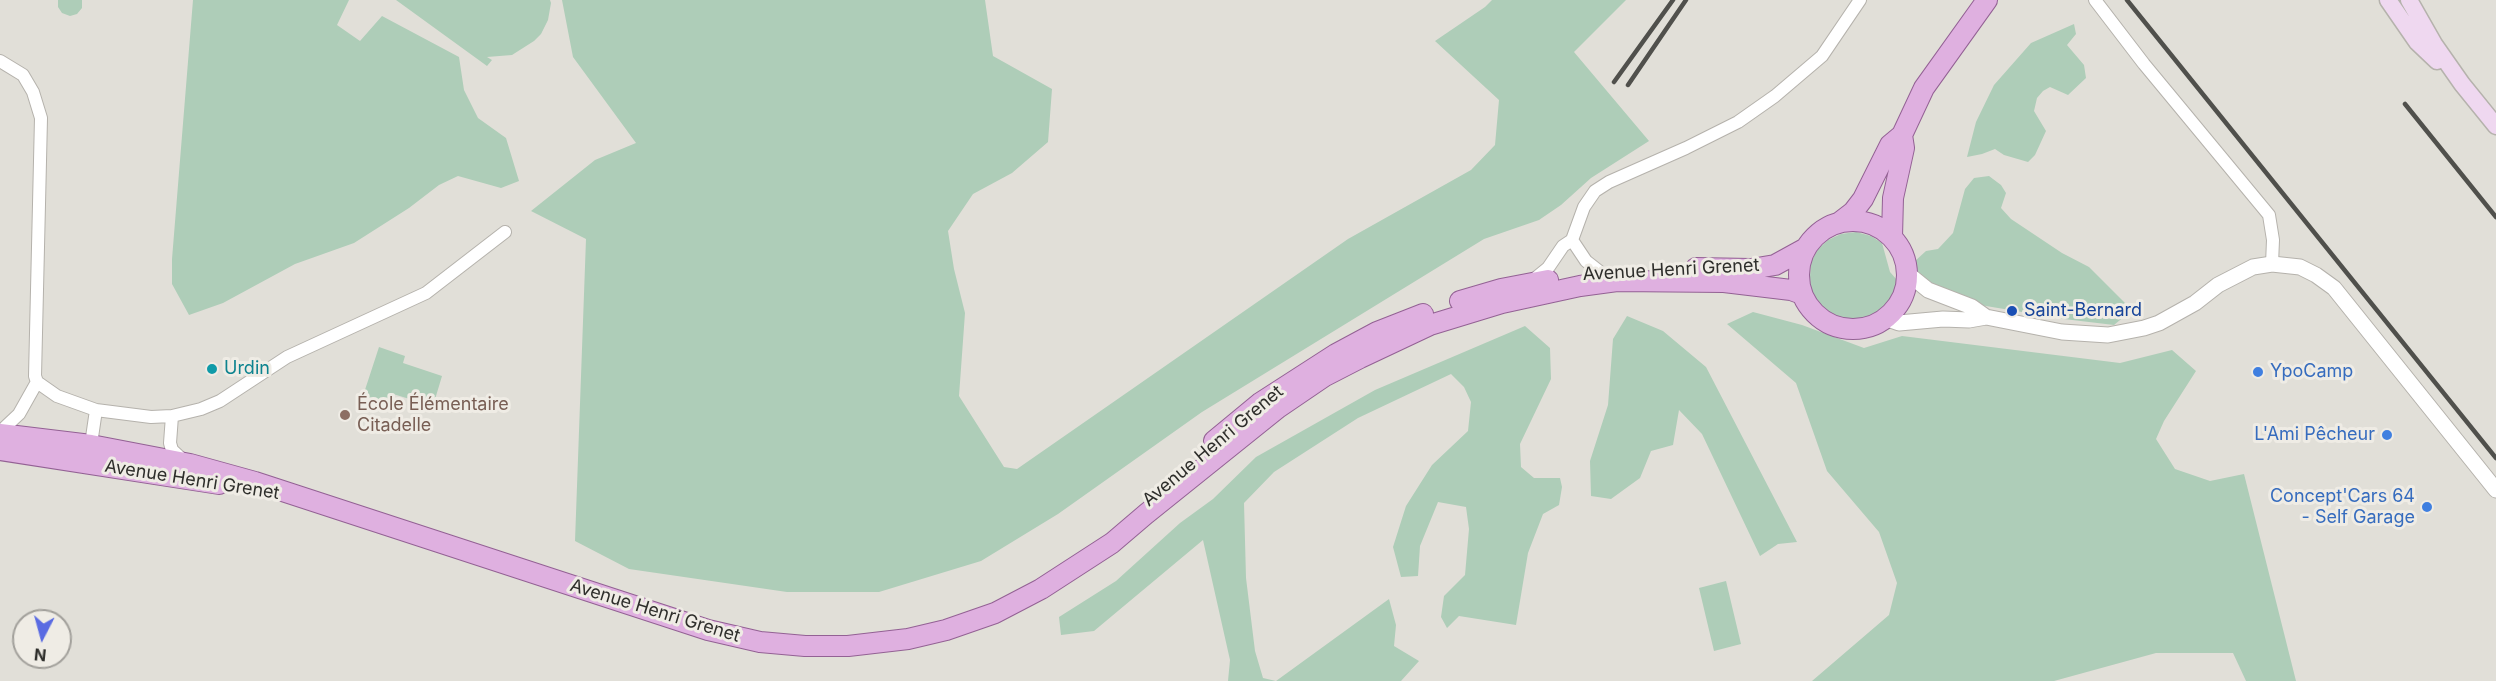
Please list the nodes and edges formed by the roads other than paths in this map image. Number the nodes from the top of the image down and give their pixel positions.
1 (1860, 0) edge
2 (1987, 0) edge
3 (2095, 0) edge
4 (2388, 0) edge
5 (2409, 0) edge
6 (0, 61) edge
7 (2462, 84) junction
8 (2496, 126) edge
9 (1902, 135) junction
10 (1840, 222) junction
11 (505, 232) dead end
12 (1892, 237) junction
13 (1572, 240) junction
14 (1806, 248) junction
15 (2272, 264) junction
16 (1600, 272) junction
17 (1907, 273) junction
18 (1528, 284) junction
19 (1802, 294) junction
20 (1986, 317) junction
21 (1885, 318) junction
22 (37, 381) junction
23 (96, 410) junction
24 (172, 416) junction
25 (0, 433) edge
26 (0, 450) edge
27 (90, 454) junction
28 (190, 465) junction
29 (2496, 490) edge
30 (296, 496) junction
31 (1083, 562) junction

1 - 13 street
2 - 9 main road
3 - 15 street
4 - 7 main road
5 - 7 main road
6 - 22 street
7 - 8 main road
9 - 10 main road
9 - 12 main road
10 - 12 main road
10 - 14 main road
11 - 24 street
12 - 17 main road
13 - 16 street
13 - 18 street
14 - 16 main road, Avenue Henri Grenet
14 - 19 main road
15 - 20 street
15 - 29 street
16 - 18 main road, Avenue Henri Grenet
17 - 20 street
17 - 21 main road
18 - 31 main road, Avenue Henri Grenet
19 - 21 main road
19 - 31 main road, Avenue Henri Grenet
20 - 21 street
22 - 23 street
22 - 25 street
23 - 24 street
23 - 27 street
24 - 28 street
25 - 27 main road, Avenue Henri Grenet
26 - 27 main road, Avenue Henri Grenet
27 - 28 main road, Avenue Henri Grenet
27 - 30 main road, Avenue Henri Grenet
28 - 30 main road, Avenue Henri Grenet
30 - 31 main road, Avenue Henri Grenet

